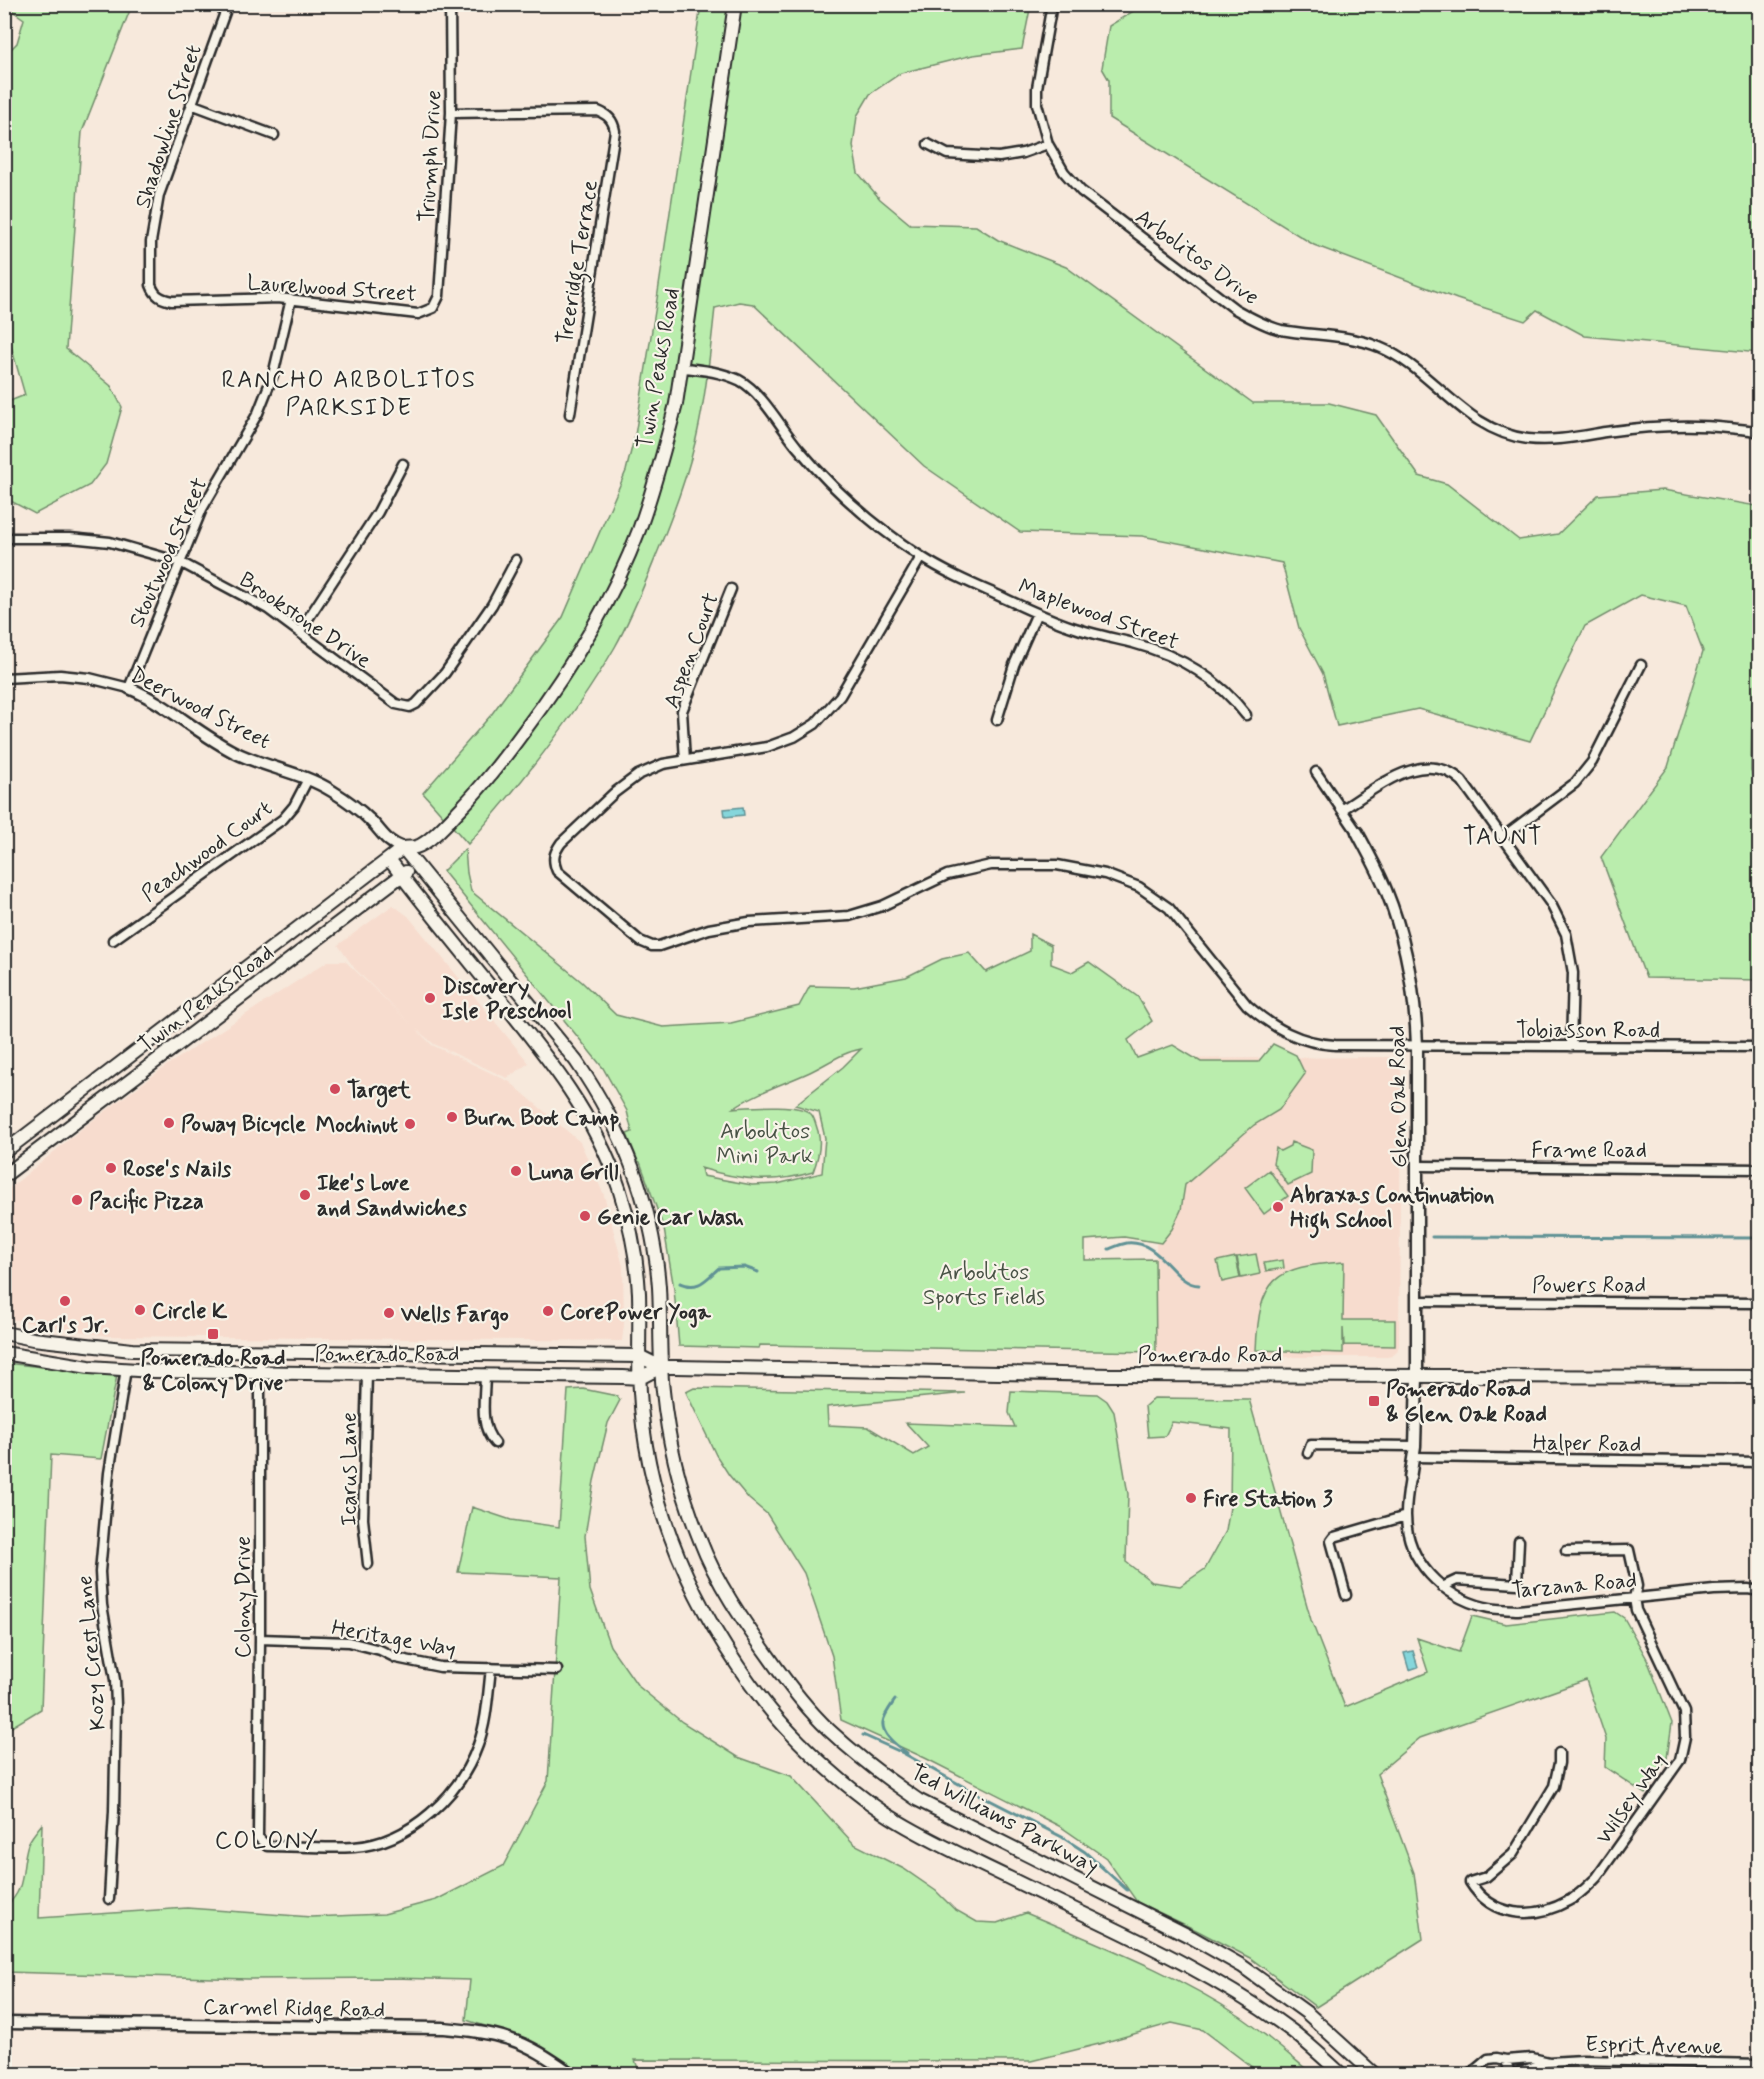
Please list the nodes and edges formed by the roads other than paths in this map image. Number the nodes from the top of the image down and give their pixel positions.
1 (228, 4) edge
2 (450, 4) edge
3 (735, 4) edge
4 (1052, 4) edge
5 (191, 104) junction
6 (451, 113) junction
7 (274, 135) dead end
8 (928, 144) dead end
9 (1048, 144) junction
10 (157, 296) joint
11 (291, 299) junction
12 (434, 308) joint
13 (681, 368) junction
14 (570, 414) dead end
15 (1760, 432) edge
16 (403, 464) dead end
17 (4, 538) edge
18 (921, 556) junction
19 (516, 560) dead end
20 (180, 562) junction
21 (731, 589) dead end
22 (1037, 613) junction
23 (300, 631) junction
24 (1641, 665) dead end
25 (4, 678) edge
26 (129, 688) junction
27 (1246, 715) dead end
28 (997, 720) dead end
29 (685, 760) junction
30 (1316, 772) dead end
31 (308, 778) junction
32 (1343, 809) junction
33 (1357, 832) joint
34 (1503, 837) junction
35 (397, 846) junction
36 (418, 846) junction
37 (388, 859) junction
38 (416, 865) junction
39 (401, 876) junction
40 (113, 940) dead end
41 (208, 996) junction
42 (1417, 1045) junction
43 (1571, 1047) junction
44 (1760, 1047) edge
45 (113, 1093) junction
46 (4, 1152) edge
47 (1417, 1166) junction
48 (1760, 1169) edge
49 (4, 1176) edge
50 (1417, 1300) junction
51 (1760, 1303) edge
52 (4, 1333) edge
53 (4, 1353) edge
54 (260, 1353) junction
55 (639, 1356) junction
56 (661, 1367) junction
57 (126, 1369) junction
58 (260, 1372) junction
59 (367, 1374) junction
60 (485, 1374) junction
61 (1417, 1377) junction
62 (1760, 1377) edge
63 (640, 1378) junction
64 (495, 1443) dead end
65 (1414, 1452) junction
66 (1308, 1453) dead end
67 (1760, 1462) edge
68 (1410, 1478) joint
69 (1406, 1516) junction
70 (1519, 1541) dead end
71 (1566, 1551) dead end
72 (368, 1564) dead end
73 (1442, 1587) junction
74 (1760, 1591) edge
75 (1346, 1595) dead end
76 (1634, 1598) junction
77 (260, 1639) junction
78 (491, 1668) junction
79 (556, 1670) dead end
80 (1559, 1753) dead end
81 (109, 1899) dead end
82 (4, 2023) edge
83 (1506, 2060) junction
84 (1549, 2062) junction
85 (1760, 2064) edge
86 (572, 2074) edge
87 (1341, 2074) edge
88 (1374, 2074) edge
89 (1470, 2074) edge
90 (1512, 2074) edge

1 - 5 street, Shadowline Street
2 - 6 street, Triumph Drive
3 - 13 main road, Twin Peaks Road
4 - 9 street, Arbolitos Drive
5 - 7 street
5 - 10 street, Shadowline Street
6 - 12 street, Triumph Drive
6 - 14 street, Treeridge Terrace
8 - 9 street
9 - 15 street, Arbolitos Drive
10 - 11 street, Laurelwood Street
11 - 12 street, Laurelwood Street
11 - 20 street, Stoutwood Street
13 - 18 street, Maplewood Street
13 - 36 main road, Twin Peaks Road
16 - 23 street
17 - 20 street, Brookstone Drive
18 - 22 street, Maplewood Street
18 - 29 street
19 - 23 street, Brookstone Drive
20 - 23 street, Brookstone Drive
20 - 26 street, Stoutwood Street
21 - 29 street, Aspen Court
22 - 27 street, Maplewood Street
22 - 28 street
24 - 34 street
25 - 26 street, Deerwood Street
26 - 31 street, Deerwood Street
29 - 42 street, Tobiasson Road
30 - 32 street, Glen Oak Road
31 - 35 street, Deerwood Street
31 - 40 street, Peachwood Court
32 - 33 street, Glen Oak Road
32 - 34 street
33 - 42 street, Glen Oak Road
34 - 43 street
35 - 36 main road, Twin Peaks Road
35 - 37 main road, Twin Peaks Road
35 - 38 main road, Ted Williams Parkway
36 - 38 main road
37 - 39 main road
37 - 41 main road, Twin Peaks Road
38 - 39 main road, Twin Peaks Road
38 - 56 main road, Ted Williams Parkway
39 - 45 main road, Twin Peaks Road
39 - 55 main road
41 - 45 main road
41 - 46 main road, Twin Peaks Road
42 - 43 street, Tobiasson Road
42 - 47 street, Glen Oak Road
43 - 44 street, Tobiasson Road
45 - 49 main road, Twin Peaks Road
47 - 48 street, Frame Road
47 - 50 street, Glen Oak Road
50 - 51 street, Powers Road
50 - 61 street, Glen Oak Road
52 - 54 main road, Pomerado Road
53 - 57 main road, Pomerado Road
54 - 55 main road, Pomerado Road
54 - 58 street, Colony Drive
55 - 56 main road, Pomerado Road
55 - 63 main road
56 - 61 main road, Pomerado Road
56 - 63 main road, Pomerado Road
56 - 88 main road, Ted Williams Parkway
57 - 58 main road, Pomerado Road
57 - 81 street, Kozy Crest Lane
58 - 59 main road, Pomerado Road
58 - 77 street, Colony Drive
59 - 60 main road, Pomerado Road
59 - 72 street, Icarus Lane
60 - 63 main road, Pomerado Road
60 - 64 street
61 - 62 main road, Pomerado Road
61 - 65 street, Glen Oak Road
63 - 87 main road
65 - 66 street, Halper Road
65 - 67 street, Halper Road
65 - 68 street, Glen Oak Road
68 - 69 street, Glen Oak Road
69 - 73 street, Tarzana Road
69 - 75 street
70 - 73 street
71 - 76 street, Wilsey Way
73 - 76 street, Tarzana Road
74 - 76 street, Tarzana Road
76 - 80 street, Wilsey Way
77 - 78 street, Heritage Way
77 - 78 street, Colony Drive
78 - 79 street, Heritage Way
82 - 86 street, Carmel Ridge Road
83 - 84 street, Esprit Avenue
83 - 89 street, Esprit Avenue
83 - 90 street, Esprit Avenue
84 - 85 street, Esprit Avenue
84 - 90 street, Esprit Avenue

